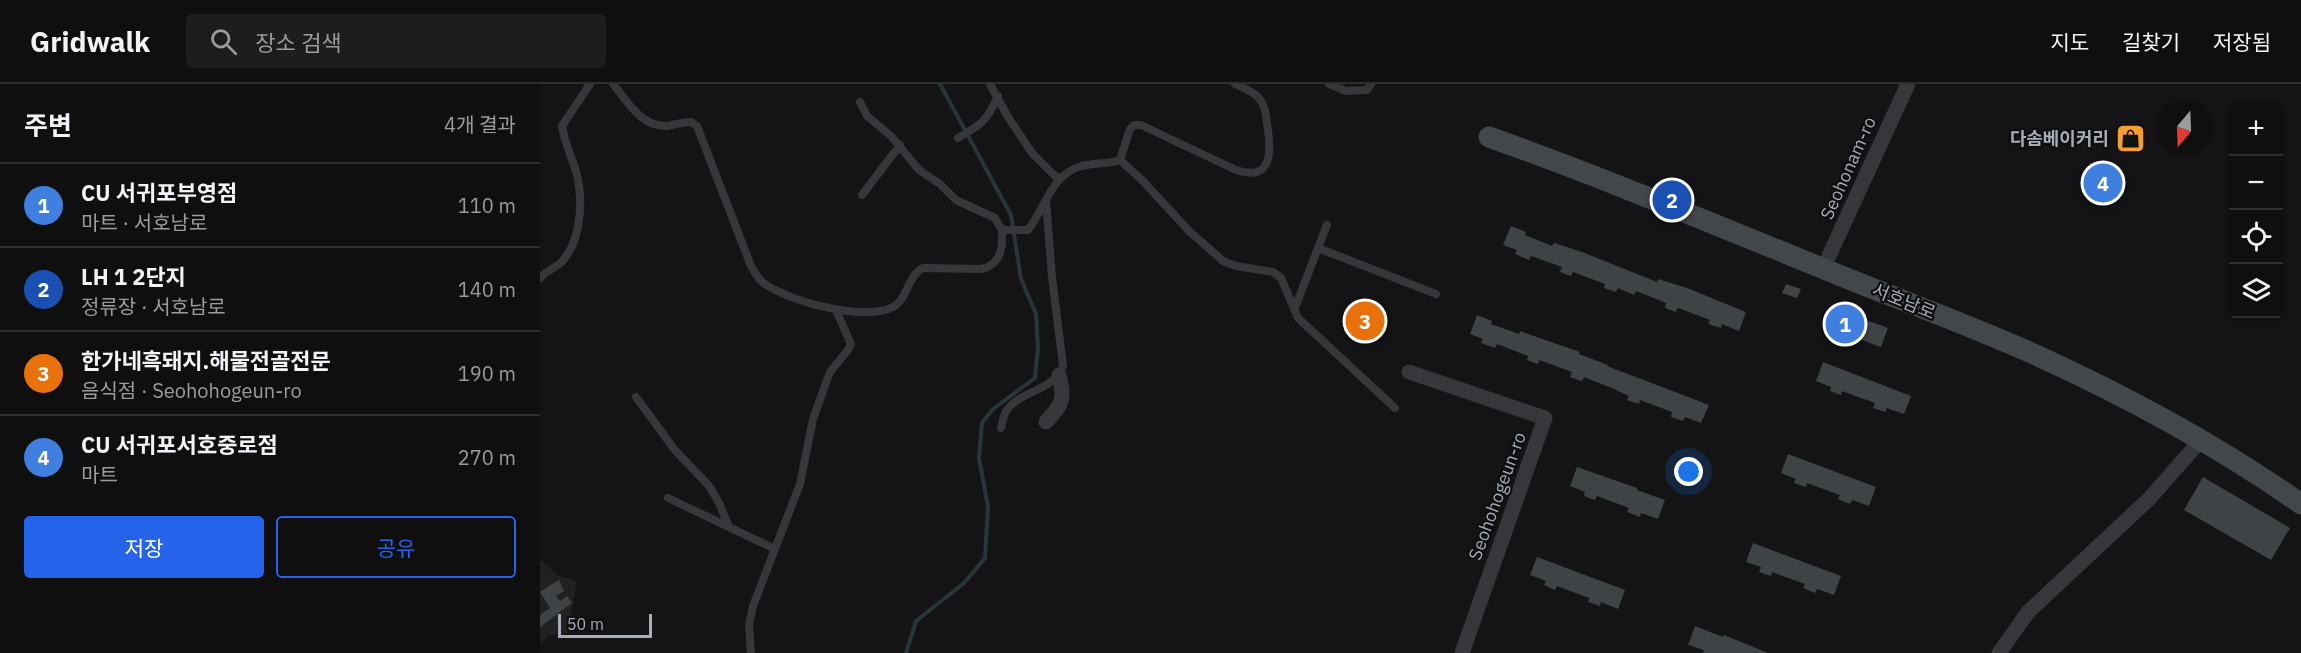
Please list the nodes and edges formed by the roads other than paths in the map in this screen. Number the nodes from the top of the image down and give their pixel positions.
1 (590, 84) edge
2 (613, 84) edge
3 (990, 84) edge
4 (1235, 84) edge
5 (1329, 84) edge
6 (1371, 84) edge
7 (1908, 84) edge
8 (998, 96) junction
9 (860, 102) dead end
10 (962, 136) dead end
11 (1489, 137) dead end
12 (900, 145) junction
13 (1120, 160) junction
14 (1058, 179) junction
15 (862, 195) dead end
16 (1046, 199) junction
17 (1328, 225) dead end
18 (1004, 230) junction
19 (1318, 248) junction
20 (1823, 269) junction
21 (540, 278) edge
22 (1436, 294) dead end
23 (1295, 308) junction
24 (836, 310) junction
25 (1409, 372) dead end
26 (1059, 375) junction
27 (636, 397) dead end
28 (1395, 408) dead end
29 (1046, 422) dead end
30 (1001, 428) dead end
31 (2201, 440) junction
32 (668, 498) dead end
33 (2301, 504) edge
34 (729, 527) junction
35 (775, 549) junction
36 (751, 653) edge
37 (1462, 653) edge
38 (1999, 653) edge

1 - 21 lane
2 - 24 lane
3 - 8 lane
4 - 13 lane
5 - 6 lane
7 - 20 street, Seohonam-ro
8 - 10 lane
8 - 14 lane
9 - 12 lane
11 - 20 main road, 서호남로
12 - 15 lane
12 - 18 lane
13 - 14 lane
13 - 23 lane
14 - 16 lane
16 - 18 lane
16 - 26 lane
17 - 19 lane
18 - 24 lane
19 - 22 lane
19 - 23 lane
20 - 31 main road, 서호남로
23 - 28 lane
24 - 35 lane
25 - 37 street, Seohohogeun-ro
26 - 29 street
26 - 30 lane
27 - 34 lane
31 - 33 main road, 서호남로
31 - 38 street
32 - 34 lane
34 - 35 lane
35 - 36 lane

